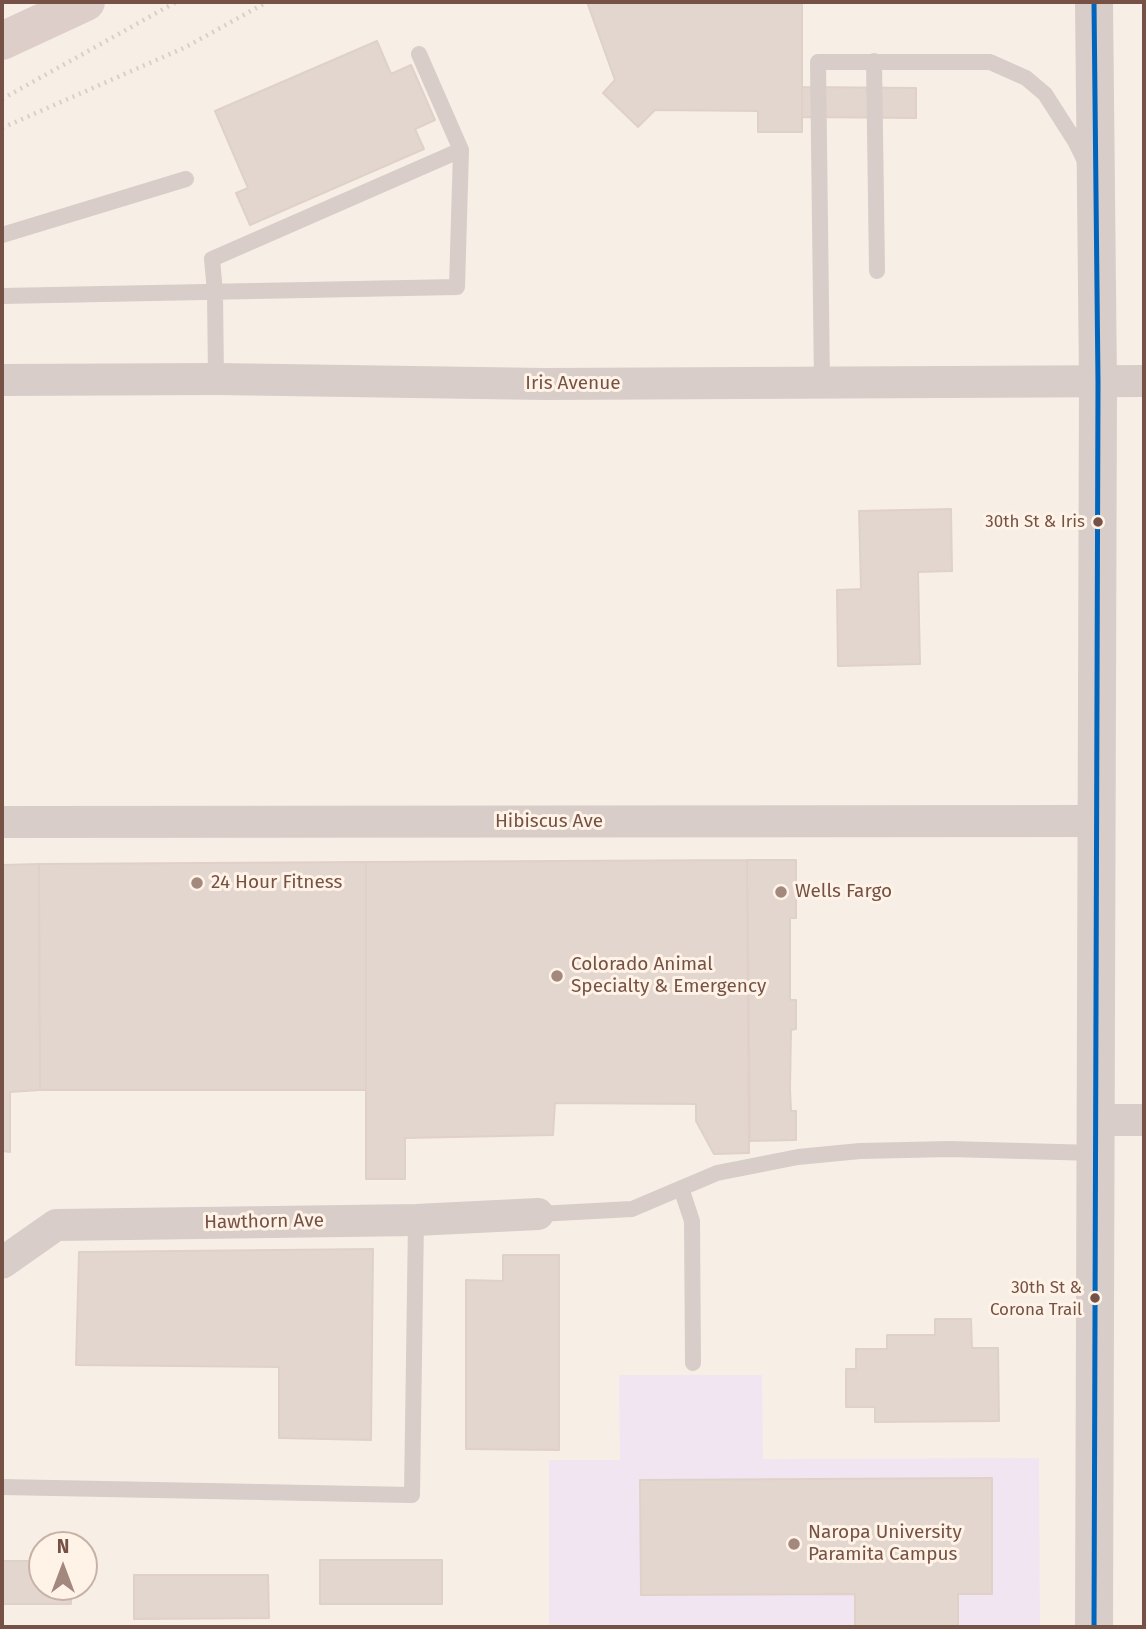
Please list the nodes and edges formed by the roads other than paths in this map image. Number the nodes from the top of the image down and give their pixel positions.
1 (86, 2) edge
2 (1094, 2) edge
3 (2, 41) edge
4 (419, 54) dead end
5 (874, 61) junction
6 (461, 150) junction
7 (186, 179) dead end
8 (1096, 184) junction
9 (2, 235) edge
10 (877, 271) dead end
11 (215, 292) junction
12 (2, 296) edge
13 (216, 379) junction
14 (2, 380) edge
15 (1144, 381) edge
16 (1098, 383) junction
17 (822, 384) junction
18 (1096, 821) junction
19 (2, 822) edge
20 (1144, 1120) edge
21 (1095, 1137) junction
22 (681, 1188) junction
23 (538, 1214) joint
24 (416, 1220) junction
25 (2, 1263) edge
26 (693, 1363) dead end
27 (2, 1487) edge
28 (1094, 1627) edge

1 - 3 highway
2 - 8 main road
4 - 6 lane
5 - 8 lane
5 - 10 lane
5 - 17 lane
6 - 11 lane
6 - 11 lane
7 - 9 lane
8 - 16 main road
11 - 12 lane
11 - 13 lane
13 - 14 street, Iris Avenue
13 - 17 street, Iris Avenue
15 - 16 street, Iris Avenue
16 - 17 street, Iris Avenue
16 - 18 main road
18 - 19 street, Hibiscus Ave
18 - 21 main road
20 - 21 street
21 - 22 lane
21 - 28 main road
22 - 23 lane
22 - 26 lane
23 - 24 street, Hawthorn Ave
24 - 25 street, Hawthorn Ave
24 - 27 lane

